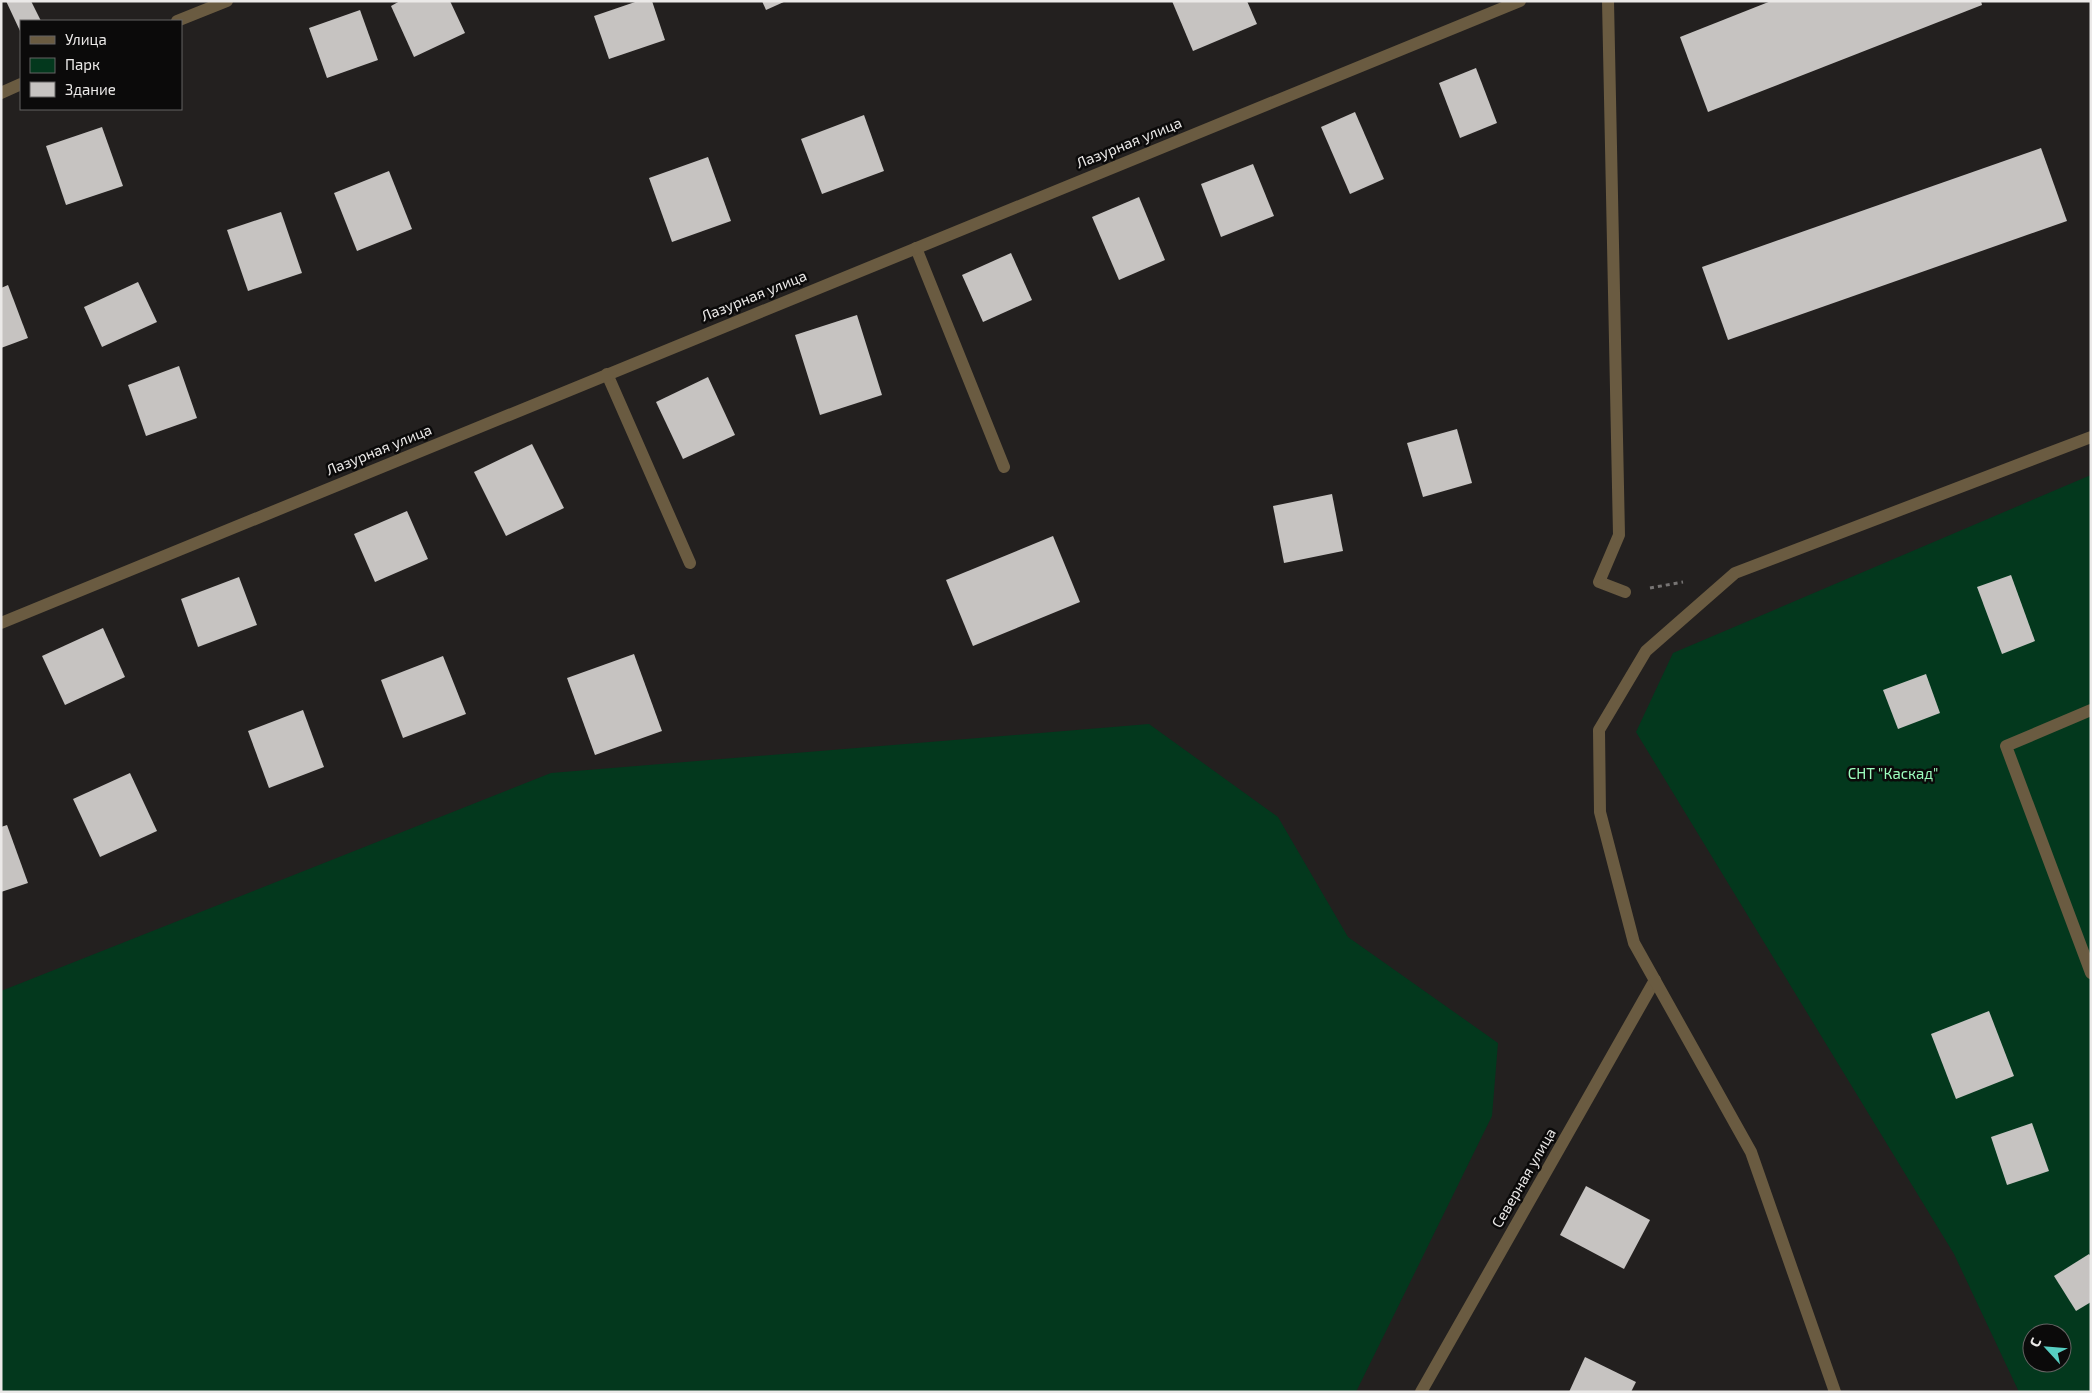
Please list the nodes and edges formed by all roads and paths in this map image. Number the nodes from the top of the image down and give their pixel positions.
1 (227, 1) edge
2 (1520, 1) edge
3 (1608, 1) edge
4 (180, 20) edge
5 (20, 84) edge
6 (1, 92) edge
7 (916, 248) junction
8 (607, 374) junction
9 (2091, 437) edge
10 (1004, 467) dead end
11 (690, 563) dead end
12 (1689, 581) dead end
13 (1624, 592) joint
14 (1, 623) edge
15 (2091, 710) edge
16 (2091, 974) edge
17 (1655, 980) junction
18 (1421, 1392) edge
19 (1835, 1392) edge

1 - 4 street
2 - 7 street, Лазурная улица
3 - 13 street
5 - 6 street
7 - 8 street, Лазурная улица
7 - 10 street
8 - 11 street
8 - 14 street, Лазурная улица
9 - 17 street
12 - 13 path
15 - 16 street
17 - 18 street, Северная улица
17 - 19 street

